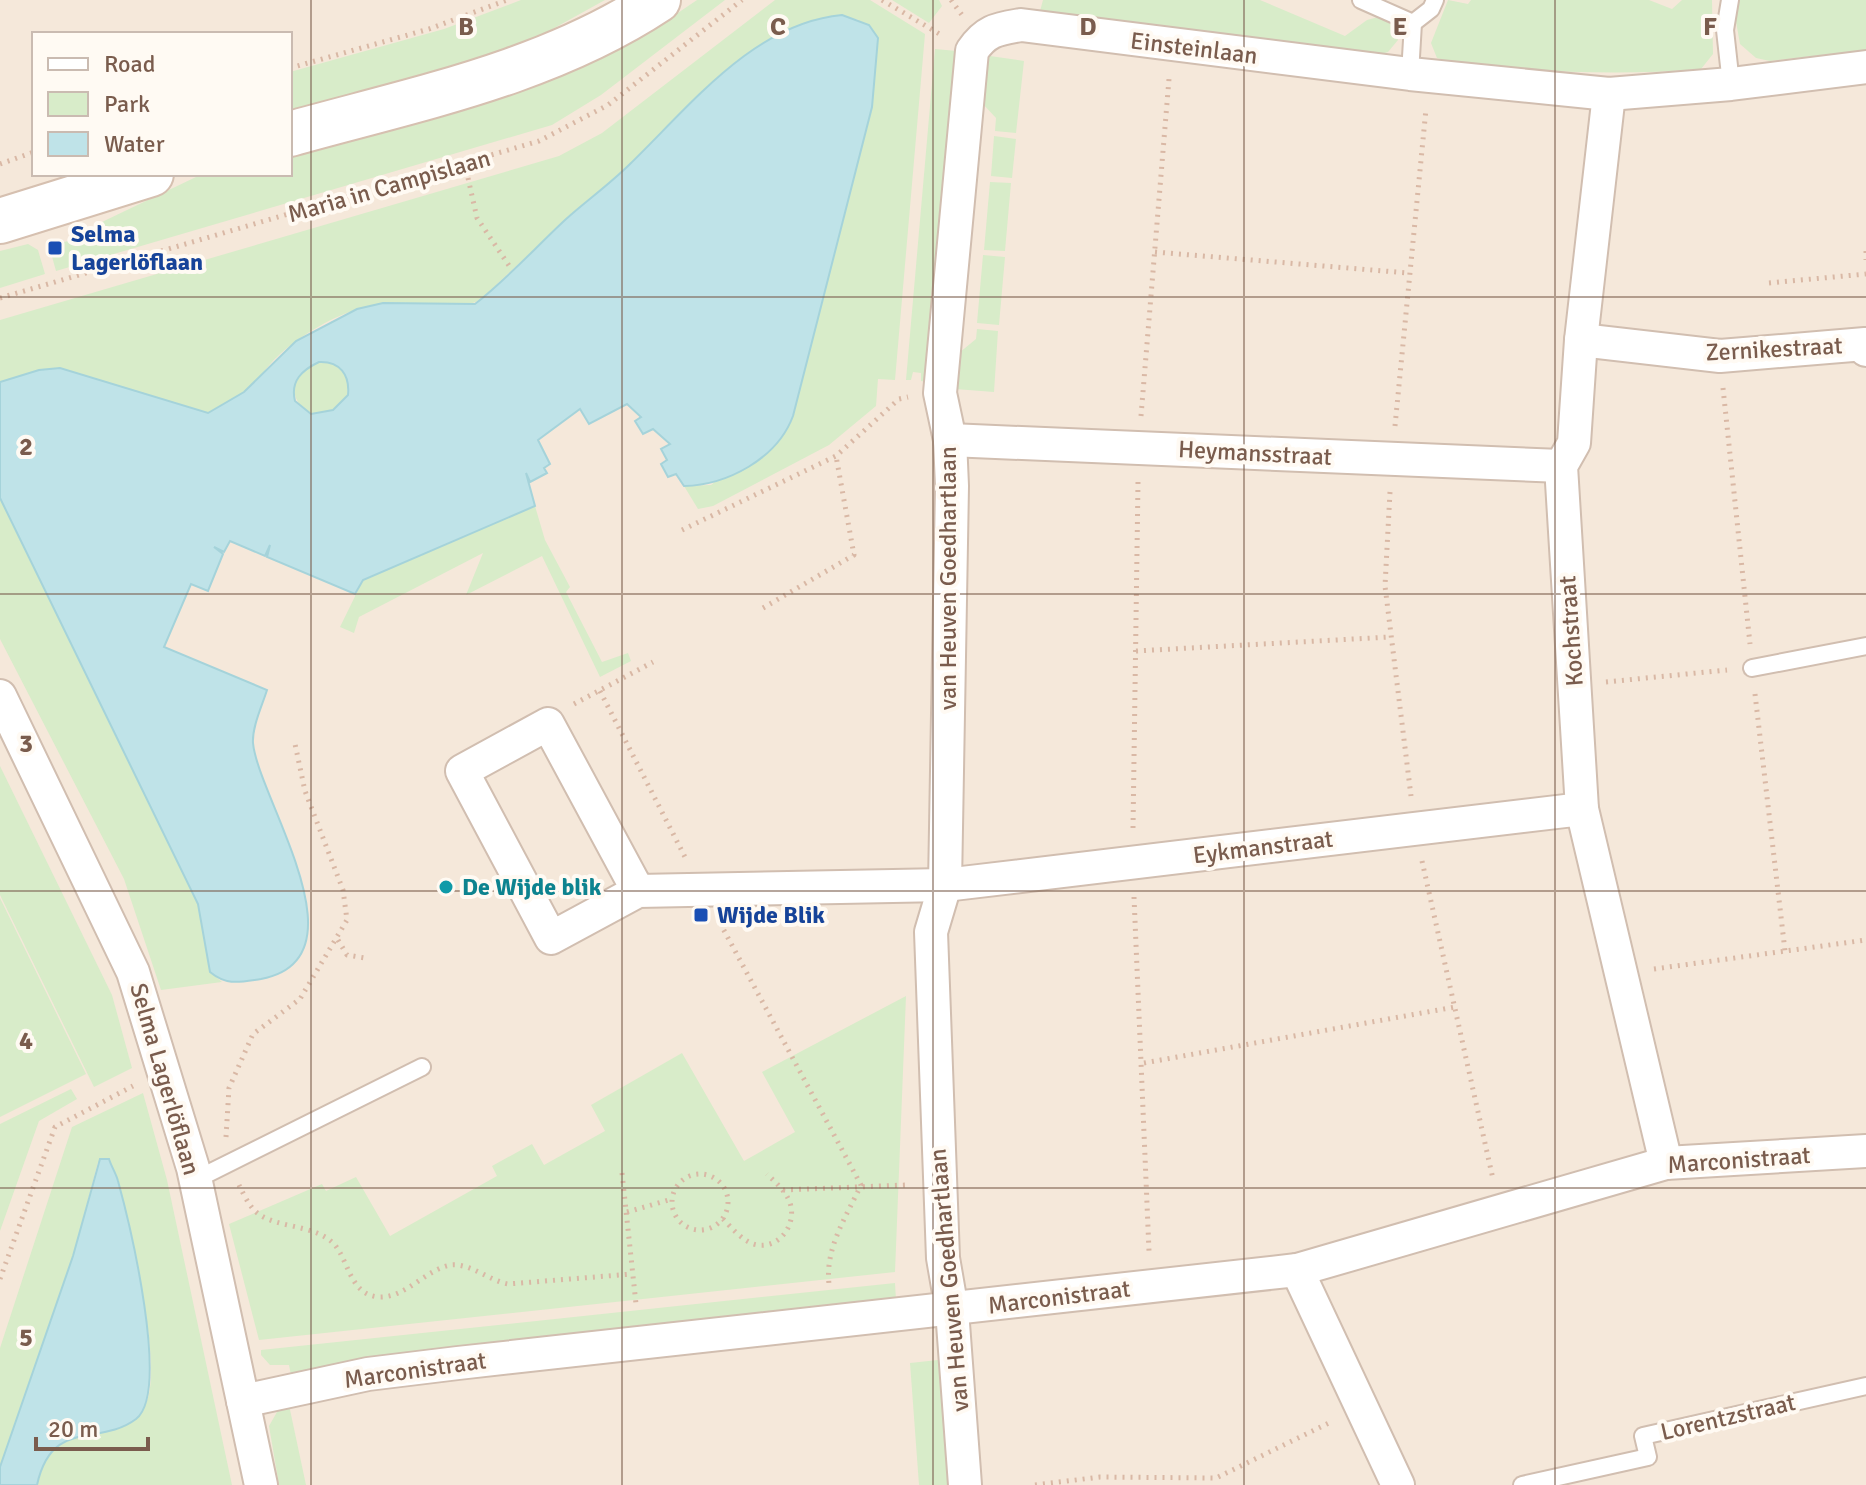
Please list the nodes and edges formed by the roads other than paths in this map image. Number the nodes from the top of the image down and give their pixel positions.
1 (658, 0) edge
2 (1361, 0) edge
3 (1435, 0) edge
4 (1730, 0) edge
5 (1413, 23) junction
6 (977, 44) joint
7 (1866, 67) edge
8 (1420, 75) junction
9 (1731, 84) junction
10 (1609, 94) junction
11 (292, 133) edge
12 (145, 176) edge
13 (0, 221) edge
14 (1581, 340) junction
15 (1866, 350) edge
16 (950, 440) junction
17 (1561, 466) junction
18 (1866, 646) edge
19 (1752, 668) road end
20 (0, 696) edge
21 (1582, 809) junction
22 (945, 885) junction
23 (638, 891) junction
24 (422, 1067) dead end
25 (1866, 1151) edge
26 (1666, 1163) junction
27 (195, 1180) junction
28 (1297, 1270) junction
29 (952, 1310) junction
30 (1866, 1386) edge
31 (243, 1401) junction
32 (261, 1485) edge
33 (965, 1485) edge
34 (1398, 1485) edge
35 (1522, 1485) edge

1 - 11 main road
2 - 5 lane
3 - 5 lane
4 - 9 lane
5 - 8 lane
6 - 8 street, Einsteinlaan
6 - 16 street, van Heuven Goedhartlaan
7 - 9 street, Einsteinlaan
8 - 10 street, Einsteinlaan
9 - 10 street, Einsteinlaan
10 - 14 street, Kochstraat
12 - 13 main road
14 - 15 street, Zernikestraat
14 - 17 street, Kochstraat
16 - 17 street, Heymansstraat
16 - 22 street, van Heuven Goedhartlaan
17 - 21 street, Kochstraat
18 - 19 lane
20 - 27 street, Selma Lagerlöflaan
21 - 22 street, Eykmanstraat
21 - 26 street, Kochstraat
22 - 23 street
22 - 29 street, van Heuven Goedhartlaan
23 - 23 street
24 - 27 lane
25 - 26 street, Marconistraat
26 - 28 street, Marconistraat
27 - 31 street, Selma Lagerlöflaan
28 - 29 street, Marconistraat
28 - 34 street
29 - 31 street, Marconistraat
29 - 33 street, van Heuven Goedhartlaan
30 - 35 lane, Lorentzstraat
31 - 32 street, Selma Lagerlöflaan

